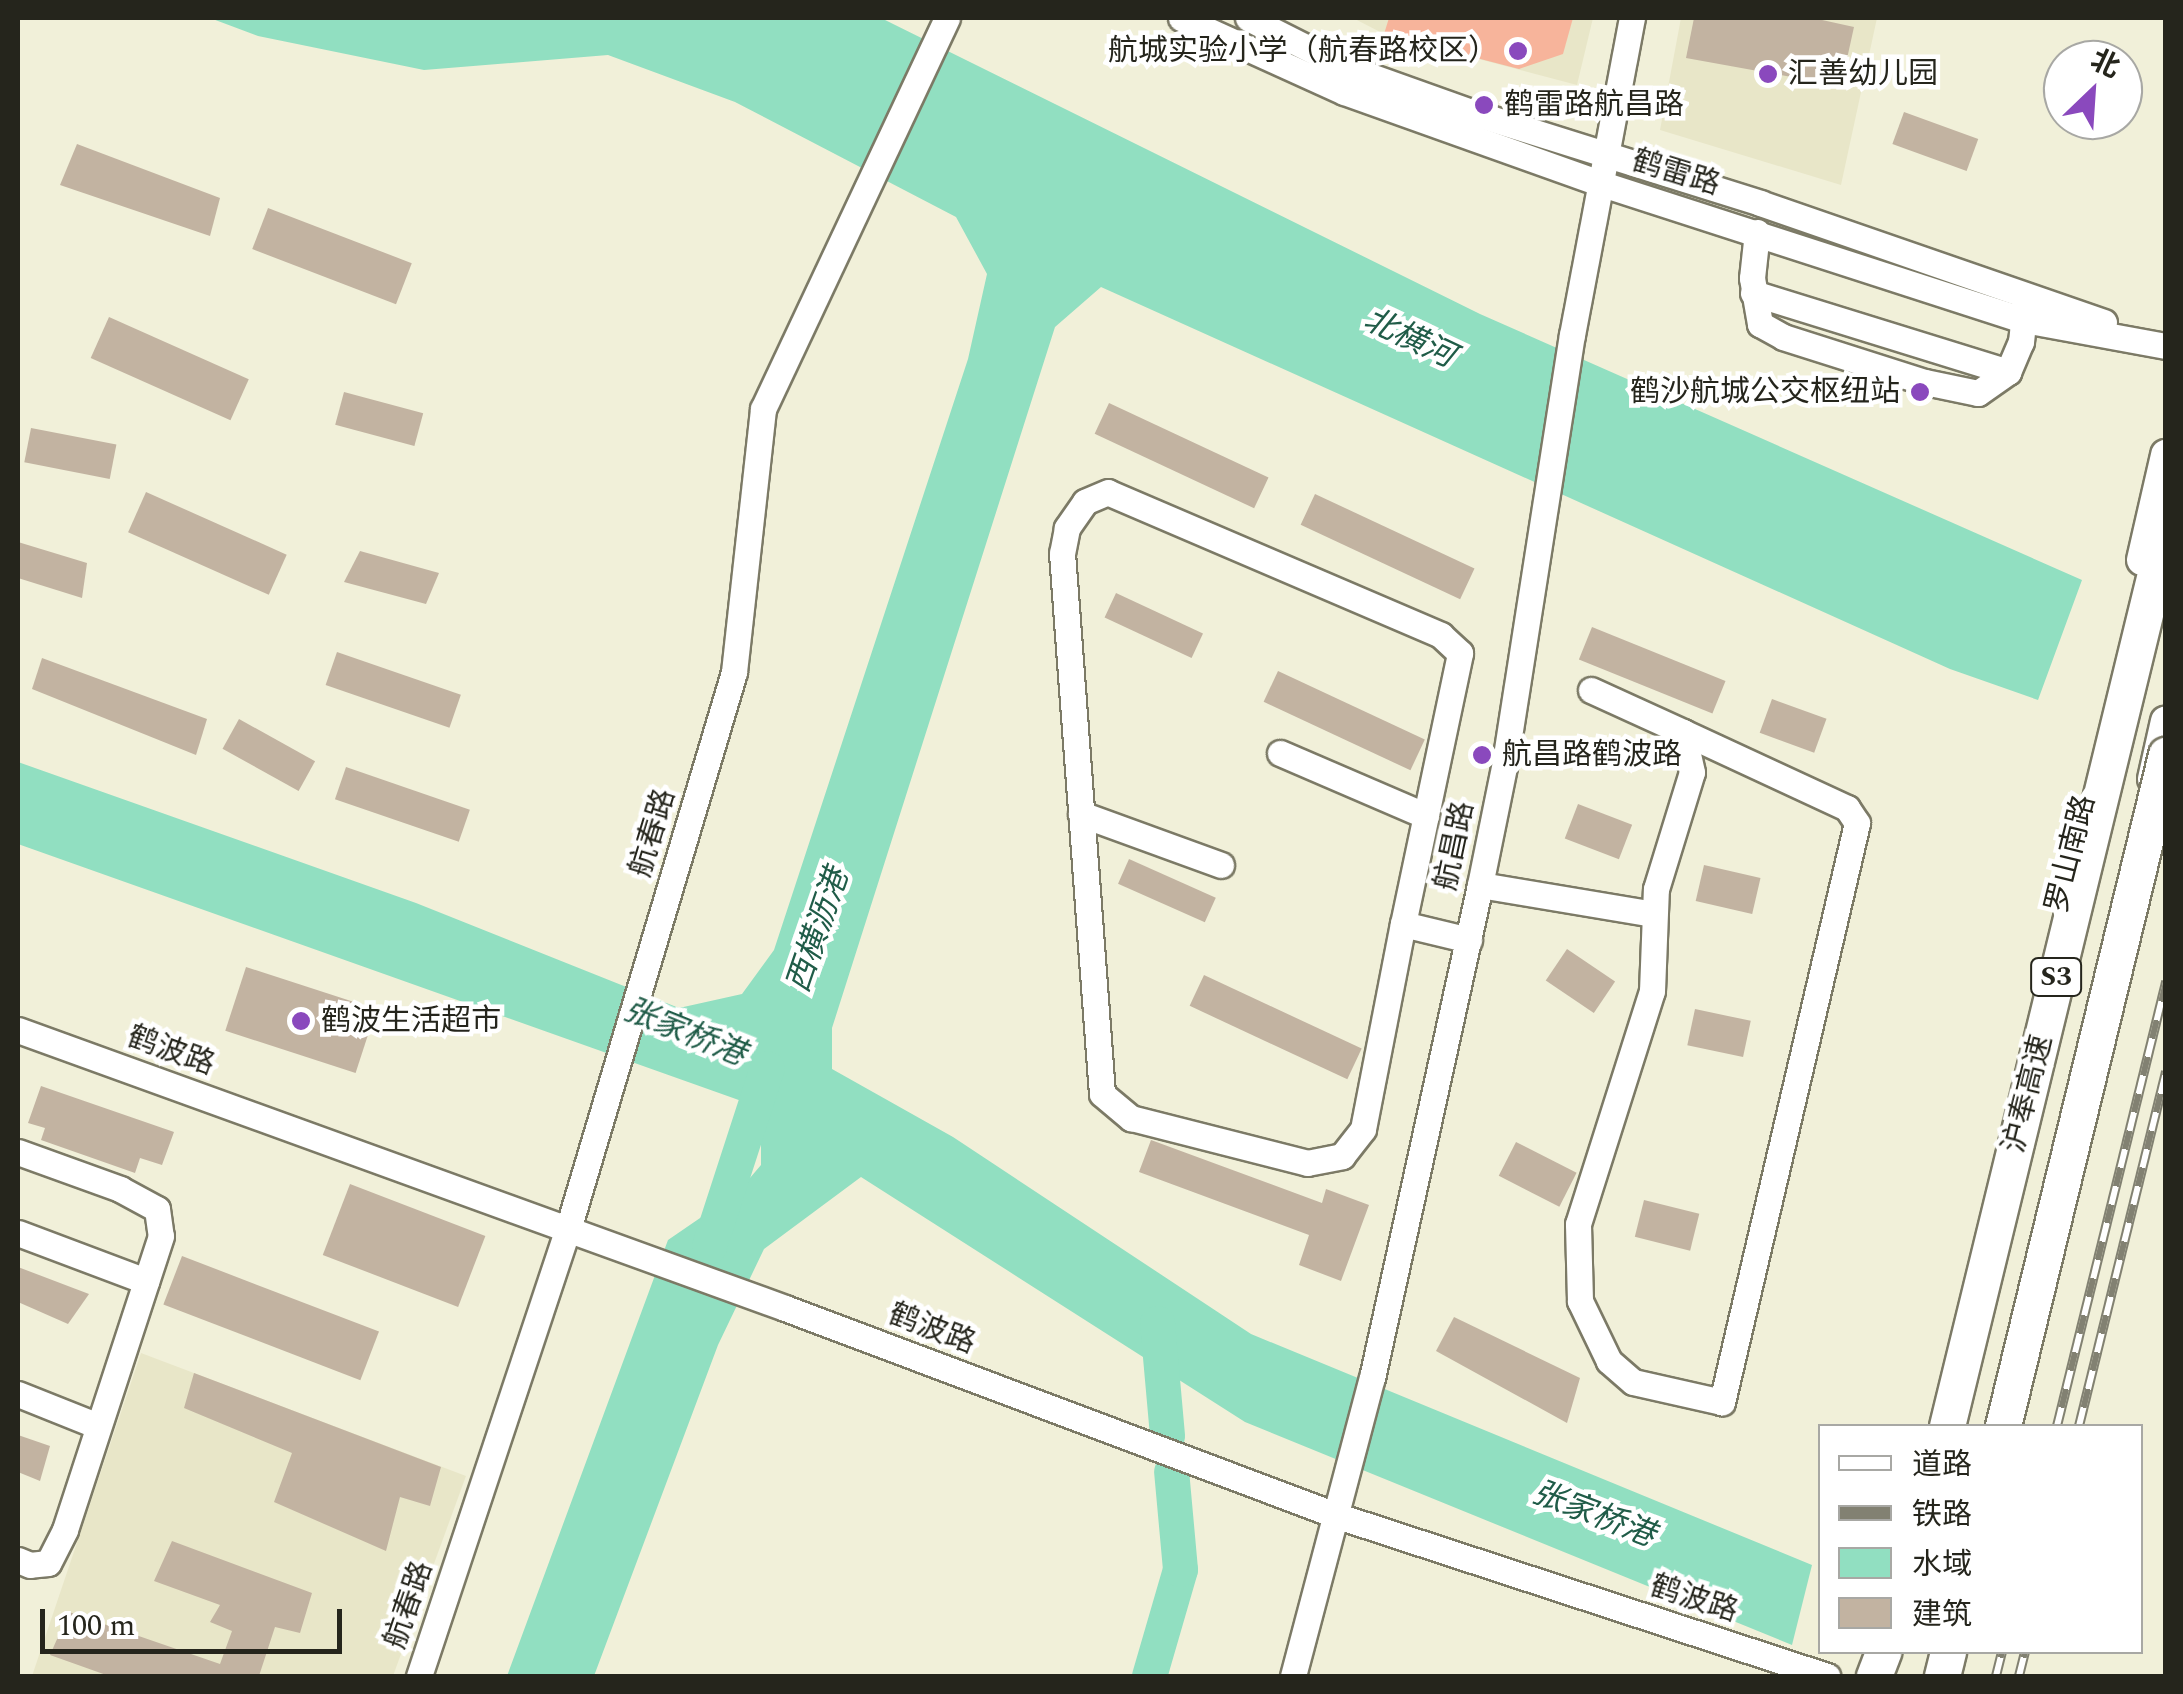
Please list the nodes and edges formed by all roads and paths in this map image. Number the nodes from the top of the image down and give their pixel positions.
1 (1181, 18) edge
2 (1248, 18) edge
3 (1632, 18) edge
4 (944, 22) edge
5 (1604, 152) junction
6 (1599, 183) junction
7 (1757, 232) junction
8 (2025, 308) junction
9 (2166, 344) edge
10 (2166, 455) edge
11 (2166, 528) edge
12 (1592, 690) dead end
13 (2166, 721) edge
14 (1683, 732) junction
15 (1280, 754) dead end
16 (2166, 755) edge
17 (1081, 814) junction
18 (1426, 816) junction
19 (1221, 865) dead end
20 (1480, 885) junction
21 (1653, 914) junction
22 (1403, 924) junction
23 (1469, 940) junction
24 (18, 1030) edge
25 (18, 1152) edge
26 (568, 1230) junction
27 (18, 1232) edge
28 (146, 1281) junction
29 (18, 1394) edge
30 (1934, 1424) edge
31 (1948, 1424) edge
32 (2003, 1424) edge
33 (2011, 1424) edge
34 (98, 1426) junction
35 (1338, 1516) junction
36 (18, 1560) edge
37 (1954, 1654) edge
38 (419, 1676) edge
39 (1293, 1676) edge
40 (1827, 1676) edge
41 (1942, 1676) edge

1 - 6 street, 鹤雷路
2 - 5 street, 鹤雷路
3 - 5 street, 航昌路
4 - 26 street, 航春路
5 - 6 street, 航昌路
5 - 8 street, 鹤雷路
6 - 7 street, 鹤雷路
6 - 20 street, 航昌路
7 - 8 street, 鹤雷路
7 - 8 street
8 - 9 street, 鹤雷路
10 - 30 main road, 罗山南路
11 - 31 highway, 沪奉高速 / S3
12 - 14 street
13 - 33 main road, 罗山南路
14 - 21 street
14 - 21 street
15 - 18 street
16 - 32 highway, 沪奉高速 / S3, bridge
17 - 18 street
17 - 19 street
17 - 22 street
18 - 22 street
20 - 21 street
20 - 23 street, 航昌路
22 - 23 street
23 - 35 street, 航昌路
24 - 26 street, 鹤波路
25 - 28 street
26 - 35 street, 鹤波路
26 - 38 street, 航春路
27 - 28 street
28 - 34 street
29 - 34 street
34 - 36 street
35 - 39 street, 航昌路
35 - 40 street, 鹤波路
37 - 41 highway

